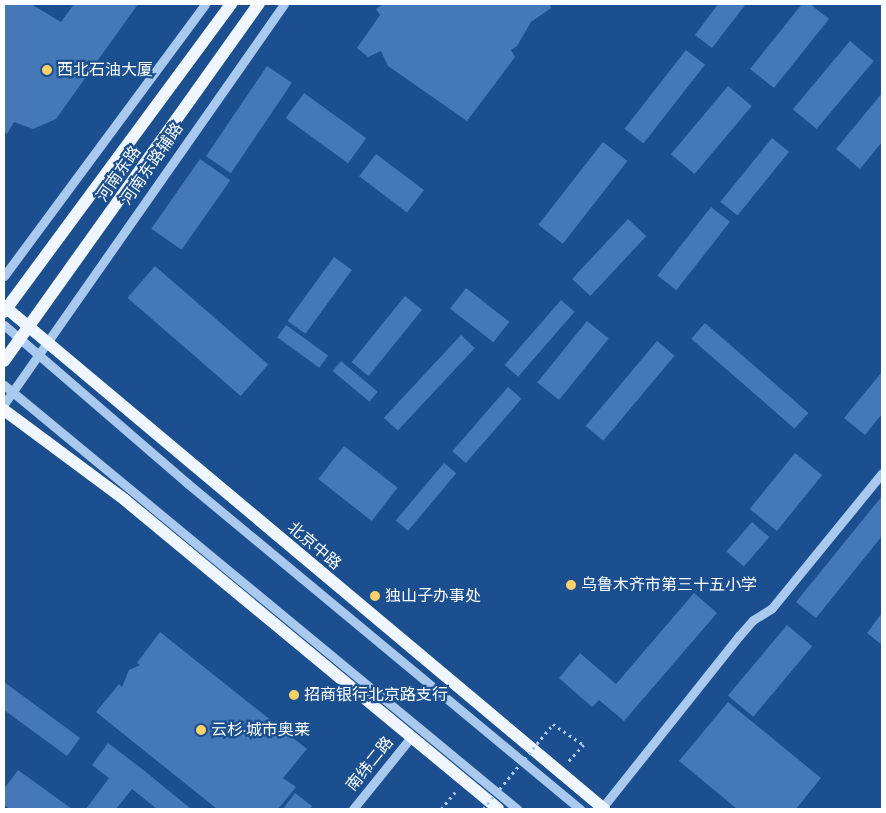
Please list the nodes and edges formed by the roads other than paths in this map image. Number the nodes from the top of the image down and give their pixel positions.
1 (205, 4) edge
2 (231, 4) edge
3 (259, 4) edge
4 (284, 4) edge
5 (4, 276) edge
6 (5, 309) edge
7 (4, 325) edge
8 (29, 328) junction
9 (20, 339) junction
10 (48, 343) junction
11 (39, 355) junction
12 (4, 361) edge
13 (4, 385) edge
14 (12, 392) junction
15 (4, 404) edge
16 (4, 410) edge
17 (882, 472) edge
18 (411, 737) junction
19 (353, 809) edge
20 (498, 809) edge
21 (517, 809) edge
22 (580, 809) edge
23 (603, 809) edge

1 - 5 street
2 - 6 main road, 河南东路
3 - 8 main road, 河南东路
4 - 10 street, 河南东路辅路
6 - 8 main road, 北京中路
7 - 9 street
8 - 9 main road, 河南东路
8 - 10 main road, 北京中路
9 - 11 street
9 - 12 main road, 河南东路
10 - 11 street, 河南东路辅路
10 - 23 main road, 北京中路
11 - 14 street, 河南东路辅路
11 - 22 street
13 - 14 street
14 - 15 street, 河南东路辅路
14 - 21 street
16 - 18 main road
17 - 23 street
18 - 19 street, 南纬二路
18 - 20 main road

